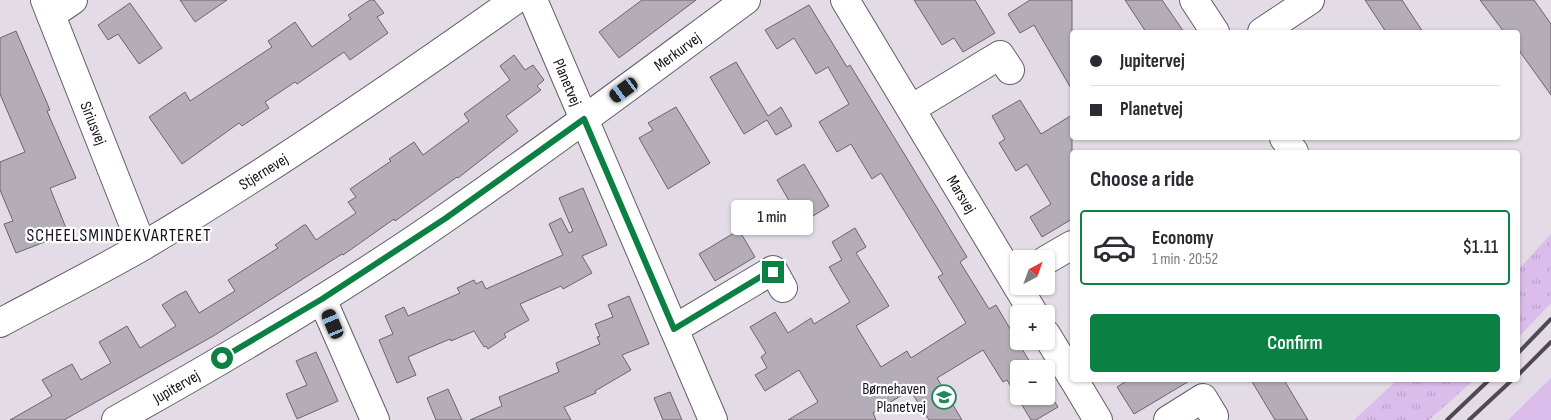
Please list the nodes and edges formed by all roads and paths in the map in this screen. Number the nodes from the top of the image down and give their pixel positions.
1 (515, 0) edge
2 (533, 0) edge
3 (746, 0) edge
4 (845, 0) edge
5 (1194, 0) edge
6 (56, 5) edge
7 (1315, 6) edge
8 (1214, 30) edge
9 (1266, 30) edge
10 (1010, 70) dead end
11 (911, 109) junction
12 (584, 119) junction
13 (142, 246) junction
14 (1070, 246) edge
15 (1055, 255) edge
16 (1010, 268) edge
17 (783, 288) dead end
18 (322, 299) junction
19 (0, 323) edge
20 (674, 329) junction
21 (1055, 349) edge
22 (1070, 374) edge
23 (1075, 382) edge
24 (1214, 416) dead end
25 (116, 420) edge
26 (374, 420) edge
27 (713, 420) edge
28 (1098, 420) edge
29 (1168, 420) edge

1 - 13 street, Stjernevej
2 - 12 street, Planetvej
3 - 12 street, Merkurvej
4 - 11 street, Marsvej
5 - 8 street
6 - 13 street, Siriusvej
7 - 9 street
10 - 11 street
11 - 16 street, Marsvej
12 - 18 street, Jupitervej
12 - 20 street, Planetvej
13 - 19 street, Stjernevej
14 - 15 street
17 - 20 street
18 - 25 street, Jupitervej
18 - 26 street
20 - 27 street, Planetvej
21 - 22 street
23 - 28 street
24 - 29 street

